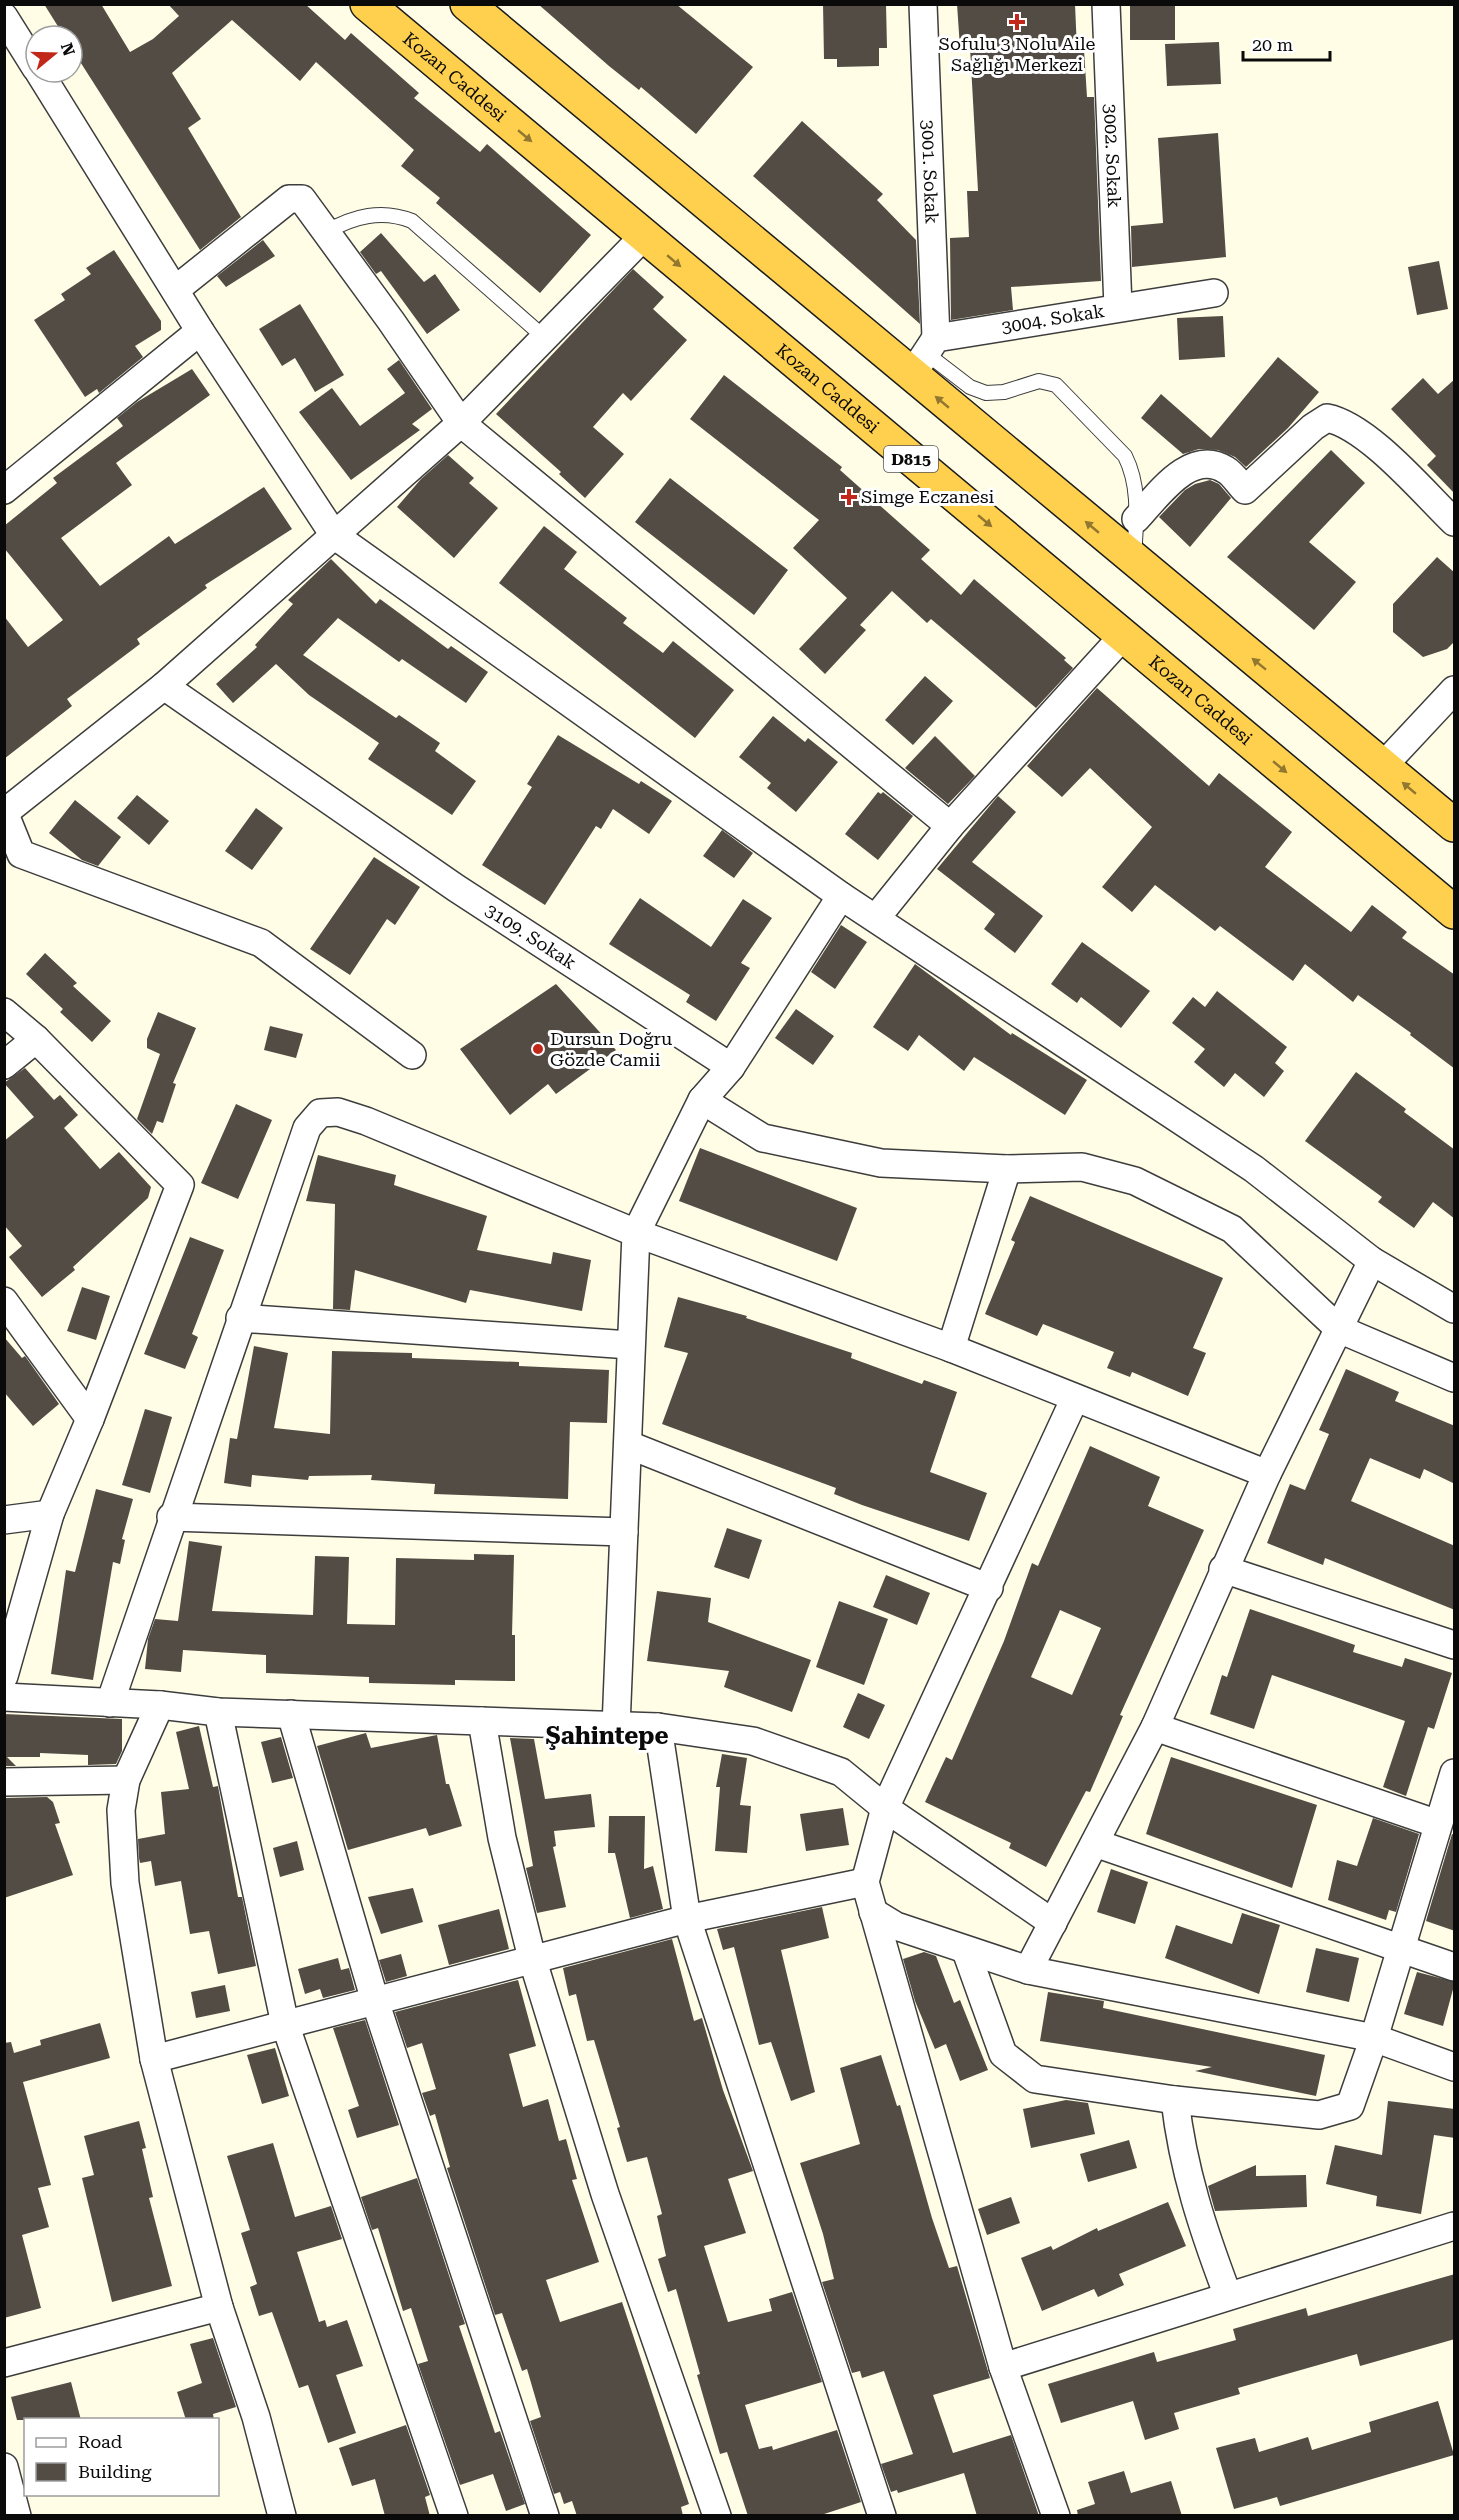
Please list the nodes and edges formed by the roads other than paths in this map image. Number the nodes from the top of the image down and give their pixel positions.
1 (367, 4) edge
2 (467, 4) edge
3 (923, 4) edge
4 (1106, 4) edge
5 (4, 17) edge
6 (24, 49) edge
7 (46, 84) edge
8 (326, 232) junction
9 (644, 236) junction
10 (175, 290) junction
11 (1215, 293) dead end
12 (1118, 307) junction
13 (200, 331) junction
14 (545, 338) junction
15 (925, 356) junction
16 (461, 423) junction
17 (5, 490) edge
18 (1136, 519) junction
19 (1455, 522) edge
20 (334, 535) junction
21 (1134, 562) junction
22 (1123, 636) junction
23 (164, 687) junction
24 (1455, 690) edge
25 (1383, 766) junction
26 (5, 813) edge
27 (1455, 825) edge
28 (950, 826) junction
29 (841, 896) junction
30 (1455, 912) edge
31 (876, 918) junction
32 (4, 1012) edge
33 (36, 1039) junction
34 (412, 1055) dead end
35 (4, 1065) edge
36 (731, 1067) junction
37 (702, 1100) junction
38 (1007, 1169) junction
39 (636, 1233) junction
40 (1372, 1261) junction
41 (4, 1301) edge
42 (1455, 1309) edge
43 (240, 1318) junction
44 (1339, 1329) junction
45 (630, 1346) junction
46 (951, 1348) junction
47 (1455, 1378) edge
48 (1075, 1398) junction
49 (90, 1419) junction
50 (629, 1445) junction
51 (1267, 1474) junction
52 (50, 1514) junction
53 (171, 1517) junction
54 (4, 1520) edge
55 (624, 1532) junction
56 (1223, 1569) junction
57 (988, 1588) junction
58 (1455, 1645) edge
59 (4, 1676) edge
60 (4, 1697) edge
61 (110, 1703) junction
62 (160, 1706) junction
63 (218, 1712) junction
64 (291, 1714) junction
65 (482, 1720) junction
66 (1155, 1726) junction
67 (616, 1727) junction
68 (658, 1727) junction
69 (1455, 1773) edge
70 (126, 1780) junction
71 (4, 1782) edge
72 (885, 1808) junction
73 (1438, 1824) junction
74 (1095, 1843) junction
75 (865, 1882) junction
76 (873, 1912) junction
77 (687, 1918) junction
78 (1053, 1923) junction
79 (1401, 1947) junction
80 (966, 1951) junction
81 (532, 1958) junction
82 (1455, 1966) edge
83 (1028, 1970) junction
84 (375, 2001) junction
85 (285, 2024) junction
86 (1374, 2038) junction
87 (154, 2059) junction
88 (1455, 2067) edge
89 (1175, 2100) junction
90 (1455, 2226) edge
91 (1228, 2296) junction
92 (219, 2307) junction
93 (4, 2363) edge
94 (1004, 2367) junction
95 (4, 2467) edge
96 (17, 2516) edge
97 (282, 2516) edge
98 (454, 2516) edge
99 (545, 2516) edge
100 (717, 2516) edge
101 (882, 2516) edge
102 (1056, 2516) edge

1 -> 9 highway, Kozan Caddesi / D815
2 - 15 highway
3 - 15 street, 3001. Sokak
4 - 12 street, 3002. Sokak
5 - 6 street
7 - 10 street
8 - 10 street
8 - 14 lane
8 - 16 street
9 - 14 street
9 -> 22 highway, Kozan Caddesi / D815
10 - 13 street
11 - 12 street, 3004. Sokak
12 - 15 street, 3004. Sokak
13 - 17 street
13 - 20 street
14 - 16 street
15 - 18 lane
21 -> 15 highway
16 - 20 street
16 - 28 street
18 - 19 street
18 - 21 lane
20 - 23 street
20 - 29 street
25 -> 21 highway
22 - 28 street
22 -> 30 highway, Kozan Caddesi / D815
23 - 26 street
23 - 36 street, 3109. Sokak
24 - 25 street
27 -> 25 highway
26 - 34 street
28 - 31 street
29 - 31 street
29 - 36 street
31 - 40 street
32 - 33 street
33 - 35 street
33 - 49 street
36 - 37 street
37 - 38 street
37 - 39 street
38 - 44 street
38 - 46 street
39 - 43 street
39 - 45 street
39 - 46 street
40 - 42 street
40 - 44 street
41 - 49 street
43 - 45 street
43 - 53 street
44 - 47 street
44 - 51 street
45 - 50 street
46 - 48 street
48 - 51 street
48 - 57 street
49 - 52 street
50 - 55 street
50 - 57 street
51 - 56 street
52 - 54 street
52 - 59 street
53 - 55 street
53 - 61 street
55 - 67 street
56 - 58 street
56 - 66 street
57 - 72 street
60 - 61 street
61 - 62 street
62 - 63 street
62 - 70 street
63 - 64 street
63 - 85 street
64 - 65 street
64 - 84 street
65 - 67 street
65 - 81 street
66 - 73 street
66 - 74 street
67 - 68 street
68 - 72 street
68 - 77 street
69 - 73 street
70 - 71 street
70 - 87 street
72 - 75 street
72 - 78 street
73 - 79 street
74 - 78 street
74 - 79 street
75 - 76 street
75 - 77 street
76 - 80 street
76 - 94 street
77 - 81 street
77 - 101 street
78 - 83 street
79 - 82 street
79 - 86 street
80 - 83 street
80 - 89 street
81 - 84 street
81 - 100 street
83 - 86 street
84 - 85 street
84 - 99 street
85 - 87 street
85 - 98 street
86 - 88 street
86 - 89 street
87 - 92 street
89 - 91 street
90 - 91 street
91 - 94 street
92 - 93 street
92 - 97 street
94 - 102 street
95 - 96 street

